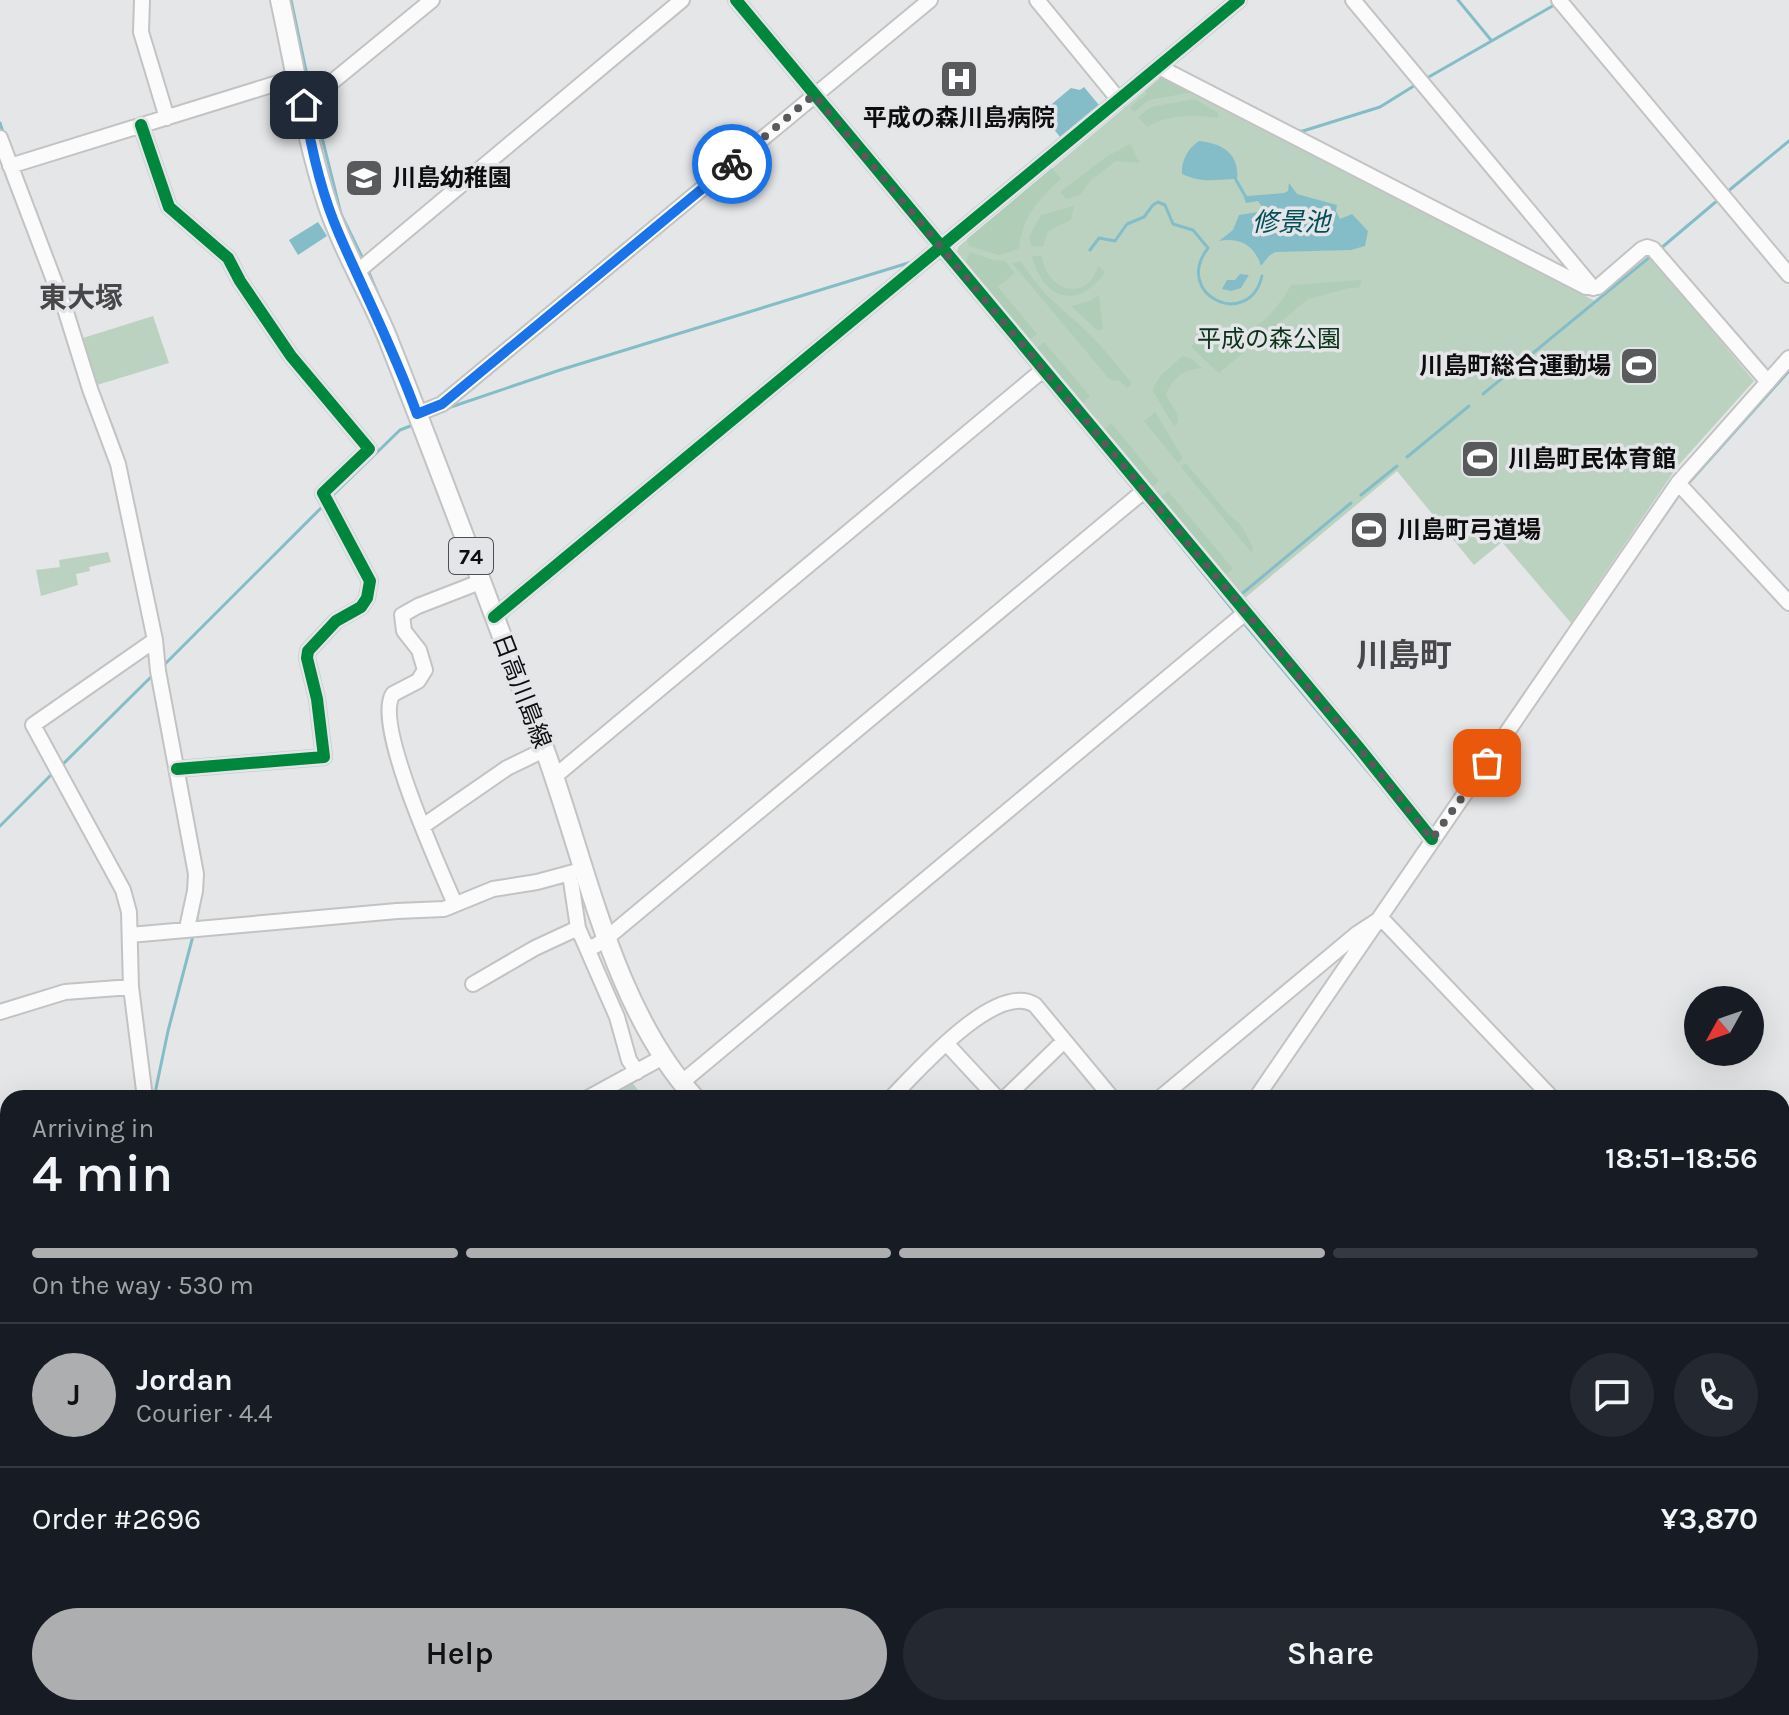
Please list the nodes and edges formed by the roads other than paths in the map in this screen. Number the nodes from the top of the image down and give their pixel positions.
1 (142, 0) edge
2 (280, 0) edge
3 (432, 0) edge
4 (682, 0) edge
5 (736, 0) edge
6 (930, 0) edge
7 (1037, 0) edge
8 (1239, 0) edge
9 (1353, 0) edge
10 (1559, 0) edge
11 (1159, 67) junction
12 (297, 77) junction
13 (814, 95) junction
14 (1119, 100) junction
15 (304, 105) junction
16 (167, 118) junction
17 (141, 125) junction
18 (0, 138) edge
19 (10, 166) junction
20 (941, 246) junction
21 (357, 272) junction
22 (1789, 275) edge
23 (1593, 288) junction
24 (1789, 358) edge
25 (1044, 369) junction
26 (1768, 382) junction
27 (417, 414) junction
28 (1678, 483) junction
29 (1145, 490) junction
30 (480, 582) junction
31 (1789, 603) edge
32 (1245, 613) junction
33 (494, 617) junction
34 (155, 640) junction
35 (544, 750) junction
36 (177, 769) junction
37 (554, 777) junction
38 (423, 826) junction
39 (1432, 839) junction
40 (578, 872) junction
41 (455, 904) junction
42 (1381, 918) junction
43 (187, 928) junction
44 (578, 928) junction
45 (130, 935) junction
46 (608, 937) junction
47 (587, 947) junction
48 (473, 984) dead end
49 (131, 987) junction
50 (636, 1009) junction
51 (0, 1012) edge
52 (617, 1017) junction
53 (1064, 1041) junction
54 (946, 1043) junction
55 (663, 1057) junction
56 (637, 1072) junction
57 (681, 1083) junction
58 (144, 1090) edge
59 (603, 1090) edge
60 (688, 1090) edge
61 (899, 1090) edge
62 (990, 1090) edge
63 (1013, 1090) edge
64 (1105, 1090) edge
65 (1170, 1090) edge
66 (1262, 1090) edge
67 (1544, 1090) edge

1 - 16 street
2 - 12 main road, 日高川島線 / 74
3 - 15 street
4 - 21 street
5 - 13 street
6 - 13 street
7 - 14 street
8 - 11 street
9 - 23 street
10 - 22 street
11 - 14 street
11 - 23 street
12 - 15 main road, 日高川島線 / 74
12 - 16 street
13 - 20 street
13 - 27 street
14 - 20 street
15 - 21 main road, 日高川島線 / 74
16 - 17 street
17 - 19 street
17 - 36 street
18 - 19 street
19 - 34 street
20 - 25 street
20 - 33 street
21 - 27 main road, 日高川島線 / 74
23 - 26 street
24 - 26 street
25 - 29 street
25 - 37 street
26 - 28 street
27 - 30 main road, 日高川島線 / 74
28 - 31 street
28 - 39 street
29 - 32 street
29 - 46 street
30 - 33 main road, 日高川島線 / 74
30 - 38 street
32 - 39 street
32 - 57 street
33 - 35 main road, 日高川島線 / 74
34 - 36 street
34 - 45 street
35 - 37 main road, 日高川島線 / 74
35 - 38 street
36 - 43 street
37 - 40 main road, 日高川島線 / 74
38 - 41 street
39 - 42 street
40 - 41 street
40 - 44 street
40 - 46 main road, 日高川島線 / 74
41 - 43 street
42 - 65 street
42 - 66 street
42 - 67 street
43 - 45 street
44 - 47 street
44 - 48 street
45 - 49 street
46 - 47 street
46 - 50 main road, 日高川島線 / 74
47 - 52 street
49 - 51 street
49 - 58 street
50 - 52 street
50 - 55 main road, 日高川島線 / 74
52 - 56 street
53 - 54 street
53 - 63 street
53 - 64 street
54 - 61 street
54 - 62 street
55 - 56 street
55 - 57 main road, 日高川島線 / 74
56 - 59 street
57 - 60 main road, 日高川島線 / 74

